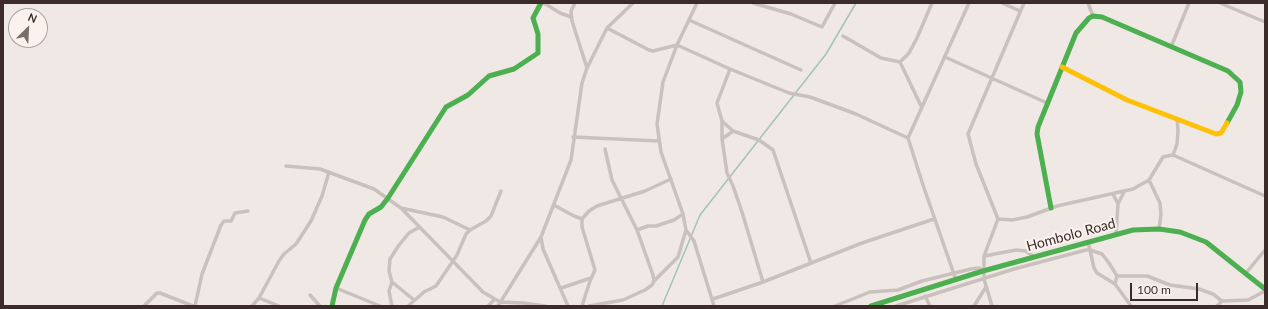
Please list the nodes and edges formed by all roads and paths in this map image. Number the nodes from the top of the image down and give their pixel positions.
1 (541, 3) edge
2 (544, 3) edge
3 (574, 3) edge
4 (633, 3) edge
5 (697, 3) edge
6 (753, 3) edge
7 (835, 3) edge
8 (932, 3) edge
9 (969, 3) edge
10 (1002, 3) edge
11 (1024, 3) edge
12 (1088, 3) edge
13 (1189, 3) edge
14 (1220, 3) edge
15 (1020, 11) junction
16 (1093, 16) junction
17 (571, 17) junction
18 (689, 20) junction
19 (1265, 22) edge
20 (607, 28) junction
21 (843, 36) dead end
22 (678, 45) junction
23 (1171, 47) junction
24 (944, 57) junction
25 (900, 62) junction
26 (1062, 67) junction
27 (587, 68) junction
28 (730, 69) junction
29 (801, 70) dead end
30 (991, 78) junction
31 (1047, 103) junction
32 (922, 108) junction
33 (1177, 119) junction
34 (722, 121) junction
35 (733, 131) junction
36 (573, 137) junction
37 (908, 138) junction
38 (722, 139) junction
39 (659, 141) junction
40 (605, 149) dead end
41 (1173, 155) junction
42 (286, 166) dead end
43 (329, 172) junction
44 (671, 179) junction
45 (1149, 180) junction
46 (500, 191) dead end
47 (1124, 192) junction
48 (1113, 194) junction
49 (1265, 196) edge
50 (388, 198) junction
51 (623, 198) junction
52 (1118, 204) junction
53 (554, 205) junction
54 (401, 208) junction
55 (1051, 208) junction
56 (248, 211) dead end
57 (683, 214) junction
58 (582, 219) junction
59 (934, 219) junction
60 (998, 219) junction
61 (418, 228) junction
62 (1159, 228) junction
63 (470, 230) junction
64 (637, 230) junction
65 (686, 230) junction
66 (1116, 235) junction
67 (540, 238) junction
68 (1088, 242) junction
69 (1090, 250) junction
70 (1265, 250) edge
71 (984, 256) junction
72 (1034, 258) junction
73 (453, 261) junction
74 (811, 264) junction
75 (983, 271) junction
76 (953, 273) junction
77 (1246, 273) junction
78 (1117, 276) junction
79 (591, 278) junction
80 (984, 279) junction
81 (956, 280) junction
82 (654, 281) junction
83 (922, 281) junction
84 (392, 282) junction
85 (763, 282) junction
86 (1115, 284) junction
87 (986, 287) junction
88 (336, 288) junction
89 (561, 288) junction
90 (924, 290) junction
91 (1265, 290) edge
92 (310, 295) dead end
93 (926, 296) junction
94 (260, 298) junction
95 (495, 299) junction
96 (713, 299) junction
97 (414, 300) junction
98 (1222, 301) junction
99 (499, 304) edge
100 (144, 306) edge
101 (194, 306) edge
102 (252, 306) edge
103 (279, 306) edge
104 (320, 306) edge
105 (332, 306) edge
106 (380, 306) edge
107 (392, 306) edge
108 (408, 306) edge
109 (488, 306) edge
110 (544, 306) edge
111 (568, 306) edge
112 (582, 306) edge
113 (589, 306) edge
114 (714, 306) edge
115 (835, 306) edge
116 (871, 306) edge
117 (898, 306) edge
118 (930, 306) edge
119 (974, 306) edge
120 (992, 306) edge
121 (1131, 306) edge
122 (1217, 306) edge

1 - 50 street
2 - 17 street
3 - 17 street
4 - 20 street
5 - 18 street
6 - 7 street
8 - 25 street
9 - 24 street
10 - 15 street
11 - 15 street
12 - 16 street
13 - 23 street
14 - 19 street
15 - 30 street
16 - 23 street
16 - 26 street
17 - 27 street
18 - 22 street
18 - 29 street
20 - 22 street
20 - 27 street
21 - 25 street
22 - 28 street
22 - 39 street
23 - 33 street
24 - 30 street
24 - 32 street
25 - 32 street
26 - 31 street
26 - 33 street
27 - 36 street
28 - 34 street
28 - 37 street
30 - 31 street
30 - 60 street
31 - 55 street
32 - 37 street
33 - 41 street
34 - 35 street
34 - 38 street
35 - 38 street
35 - 74 street
36 - 39 street
36 - 53 street
37 - 59 street
38 - 85 street
39 - 44 street
40 - 51 street
41 - 45 street
41 - 49 street
42 - 43 street
43 - 50 street
43 - 94 street
44 - 51 street
44 - 57 street
45 - 47 street
45 - 62 street
46 - 63 street
47 - 48 street
47 - 52 street
48 - 52 street
48 - 55 street
50 - 54 street
50 - 88 street
51 - 58 street
51 - 64 street
52 - 66 street
53 - 58 street
53 - 67 street
54 - 61 street
54 - 63 street
55 - 60 street
56 - 101 street
57 - 64 street
57 - 65 street
58 - 79 street
59 - 74 street
59 - 76 street
60 - 71 street
61 - 73 street
61 - 84 street
62 - 66 street, Hombolo Road
62 - 77 street, Hombolo Road
63 - 73 street
64 - 82 street
65 - 82 street
65 - 96 street
66 - 68 street, Hombolo Road
67 - 89 street
67 - 99 street
68 - 69 street
68 - 72 street, Hombolo Road
69 - 78 street
69 - 80 street
69 - 86 street
70 - 77 street
71 - 72 street
71 - 75 street
72 - 75 street, Hombolo Road
73 - 95 street
73 - 97 street
74 - 85 street
75 - 76 street
75 - 80 street
75 - 81 street, Hombolo Road
76 - 81 street
76 - 83 street
77 - 91 street, Hombolo Road
78 - 86 street
78 - 98 street
79 - 89 street
79 - 112 street
80 - 87 street
80 - 93 street
81 - 90 street, Hombolo Road
82 - 113 street
83 - 90 street
83 - 115 street
84 - 97 street
84 - 107 street
85 - 96 street
86 - 121 street
87 - 119 street
87 - 120 street
88 - 105 street
88 - 106 street
89 - 111 street
90 - 116 street, Hombolo Road
91 - 98 street
92 - 104 street
93 - 117 street
93 - 118 street
94 - 102 street
94 - 103 street
95 - 99 street
95 - 109 street
96 - 114 street
97 - 108 street
98 - 122 street
99 - 110 street
100 - 101 street

